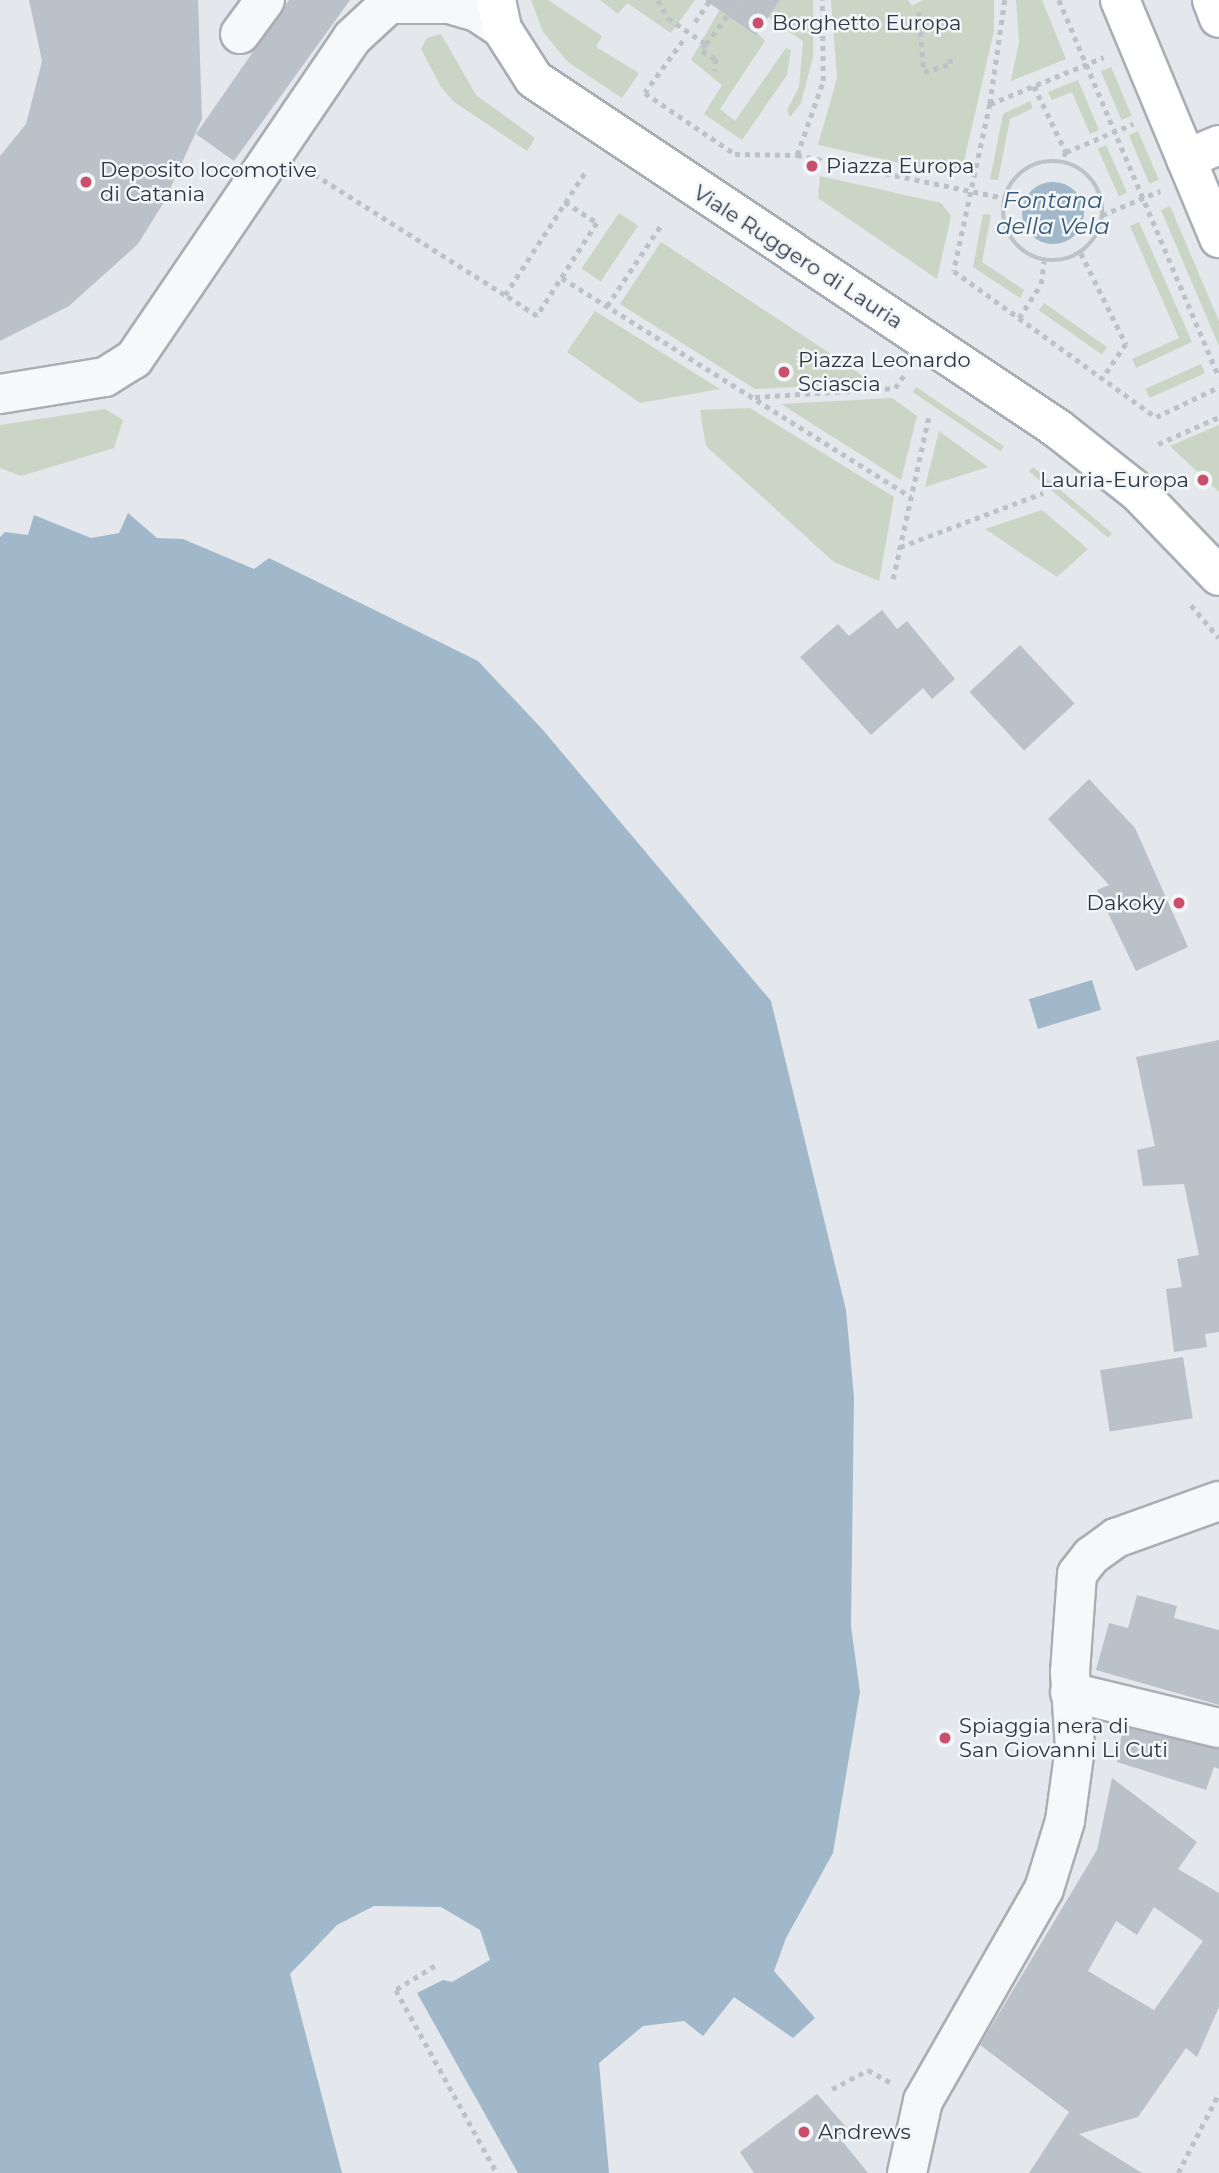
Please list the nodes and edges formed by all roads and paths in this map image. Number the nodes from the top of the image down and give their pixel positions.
1 (265, 0) edge
2 (658, 0) edge
3 (710, 0) edge
4 (739, 0) edge
5 (822, 0) edge
6 (1004, 0) edge
7 (1059, 0) edge
8 (1120, 0) edge
9 (1212, 0) edge
10 (391, 2) edge
11 (919, 12) dead end
12 (499, 15) edge
13 (1219, 18) edge
14 (695, 22) dead end
15 (240, 34) dead end
16 (683, 41) dead end
17 (706, 44) junction
18 (950, 54) dead end
19 (1111, 54) dead end
20 (1086, 64) junction
21 (715, 71) dead end
22 (1034, 86) junction
23 (990, 104) junction
24 (1139, 121) dead end
25 (1114, 131) junction
26 (276, 150) junction
27 (1066, 152) junction
28 (797, 155) junction
29 (1062, 162) junction
30 (1191, 164) edge
31 (587, 169) dead end
32 (973, 192) junction
33 (1005, 198) junction
34 (1143, 199) junction
35 (565, 202) junction
36 (1102, 215) junction
37 (661, 225) dead end
38 (1219, 238) edge
39 (1081, 253) junction
40 (1044, 261) junction
41 (562, 278) junction
42 (506, 295) junction
43 (607, 306) junction
44 (1019, 318) junction
45 (895, 363) dead end
46 (906, 371) junction
47 (1219, 377) edge
48 (917, 378) dead end
49 (1103, 378) junction
50 (1219, 387) edge
51 (0, 394) edge
52 (753, 398) junction
53 (929, 415) dead end
54 (1219, 417) edge
55 (1158, 444) dead end
56 (1043, 493) dead end
57 (911, 497) junction
58 (900, 547) junction
59 (1219, 576) edge
60 (893, 579) dead end
61 (1181, 594) dead end
62 (1219, 638) edge
63 (1219, 1502) edge
64 (1070, 1692) junction
65 (1219, 1728) edge
66 (435, 1966) dead end
67 (832, 2089) dead end
68 (1219, 2093) edge
69 (923, 2101) junction
70 (497, 2173) edge
71 (907, 2173) edge
72 (1178, 2173) edge

1 - 15 street
2 - 17 path
3 - 14 path
4 - 17 path
5 - 28 path
6 - 23 path
7 - 20 path
8 - 30 main road
9 - 13 main road
10 - 12 street
10 - 26 street
11 - 18 path
12 - 59 main road, Viale Ruggero di Lauria
16 - 28 path
17 - 21 path
19 - 20 path
20 - 22 path
20 - 25 path
22 - 23 path
22 - 27 path
23 - 32 path
24 - 25 path
25 - 27 path
25 - 34 path
26 - 42 path
26 - 51 street
27 - 29 path
28 - 32 path
29 - 33 path
29 - 36 path
30 - 34 path
30 - 38 main road
31 - 35 path
32 - 33 path
32 - 44 path
33 - 40 path
34 - 36 path
34 - 47 path
35 - 41 path
35 - 42 path
36 - 39 path
37 - 43 path
39 - 40 path
39 - 49 path
40 - 44 path
41 - 42 path
41 - 43 path
43 - 52 path
44 - 49 path
45 - 46 path
46 - 48 path
46 - 52 path
49 - 50 path
52 - 57 path
53 - 57 path
54 - 55 path
56 - 58 path
57 - 58 path
58 - 60 path
61 - 62 path
63 - 64 street
64 - 65 street
64 - 69 street
66 - 70 path
67 - 69 path
68 - 72 path
69 - 71 street

